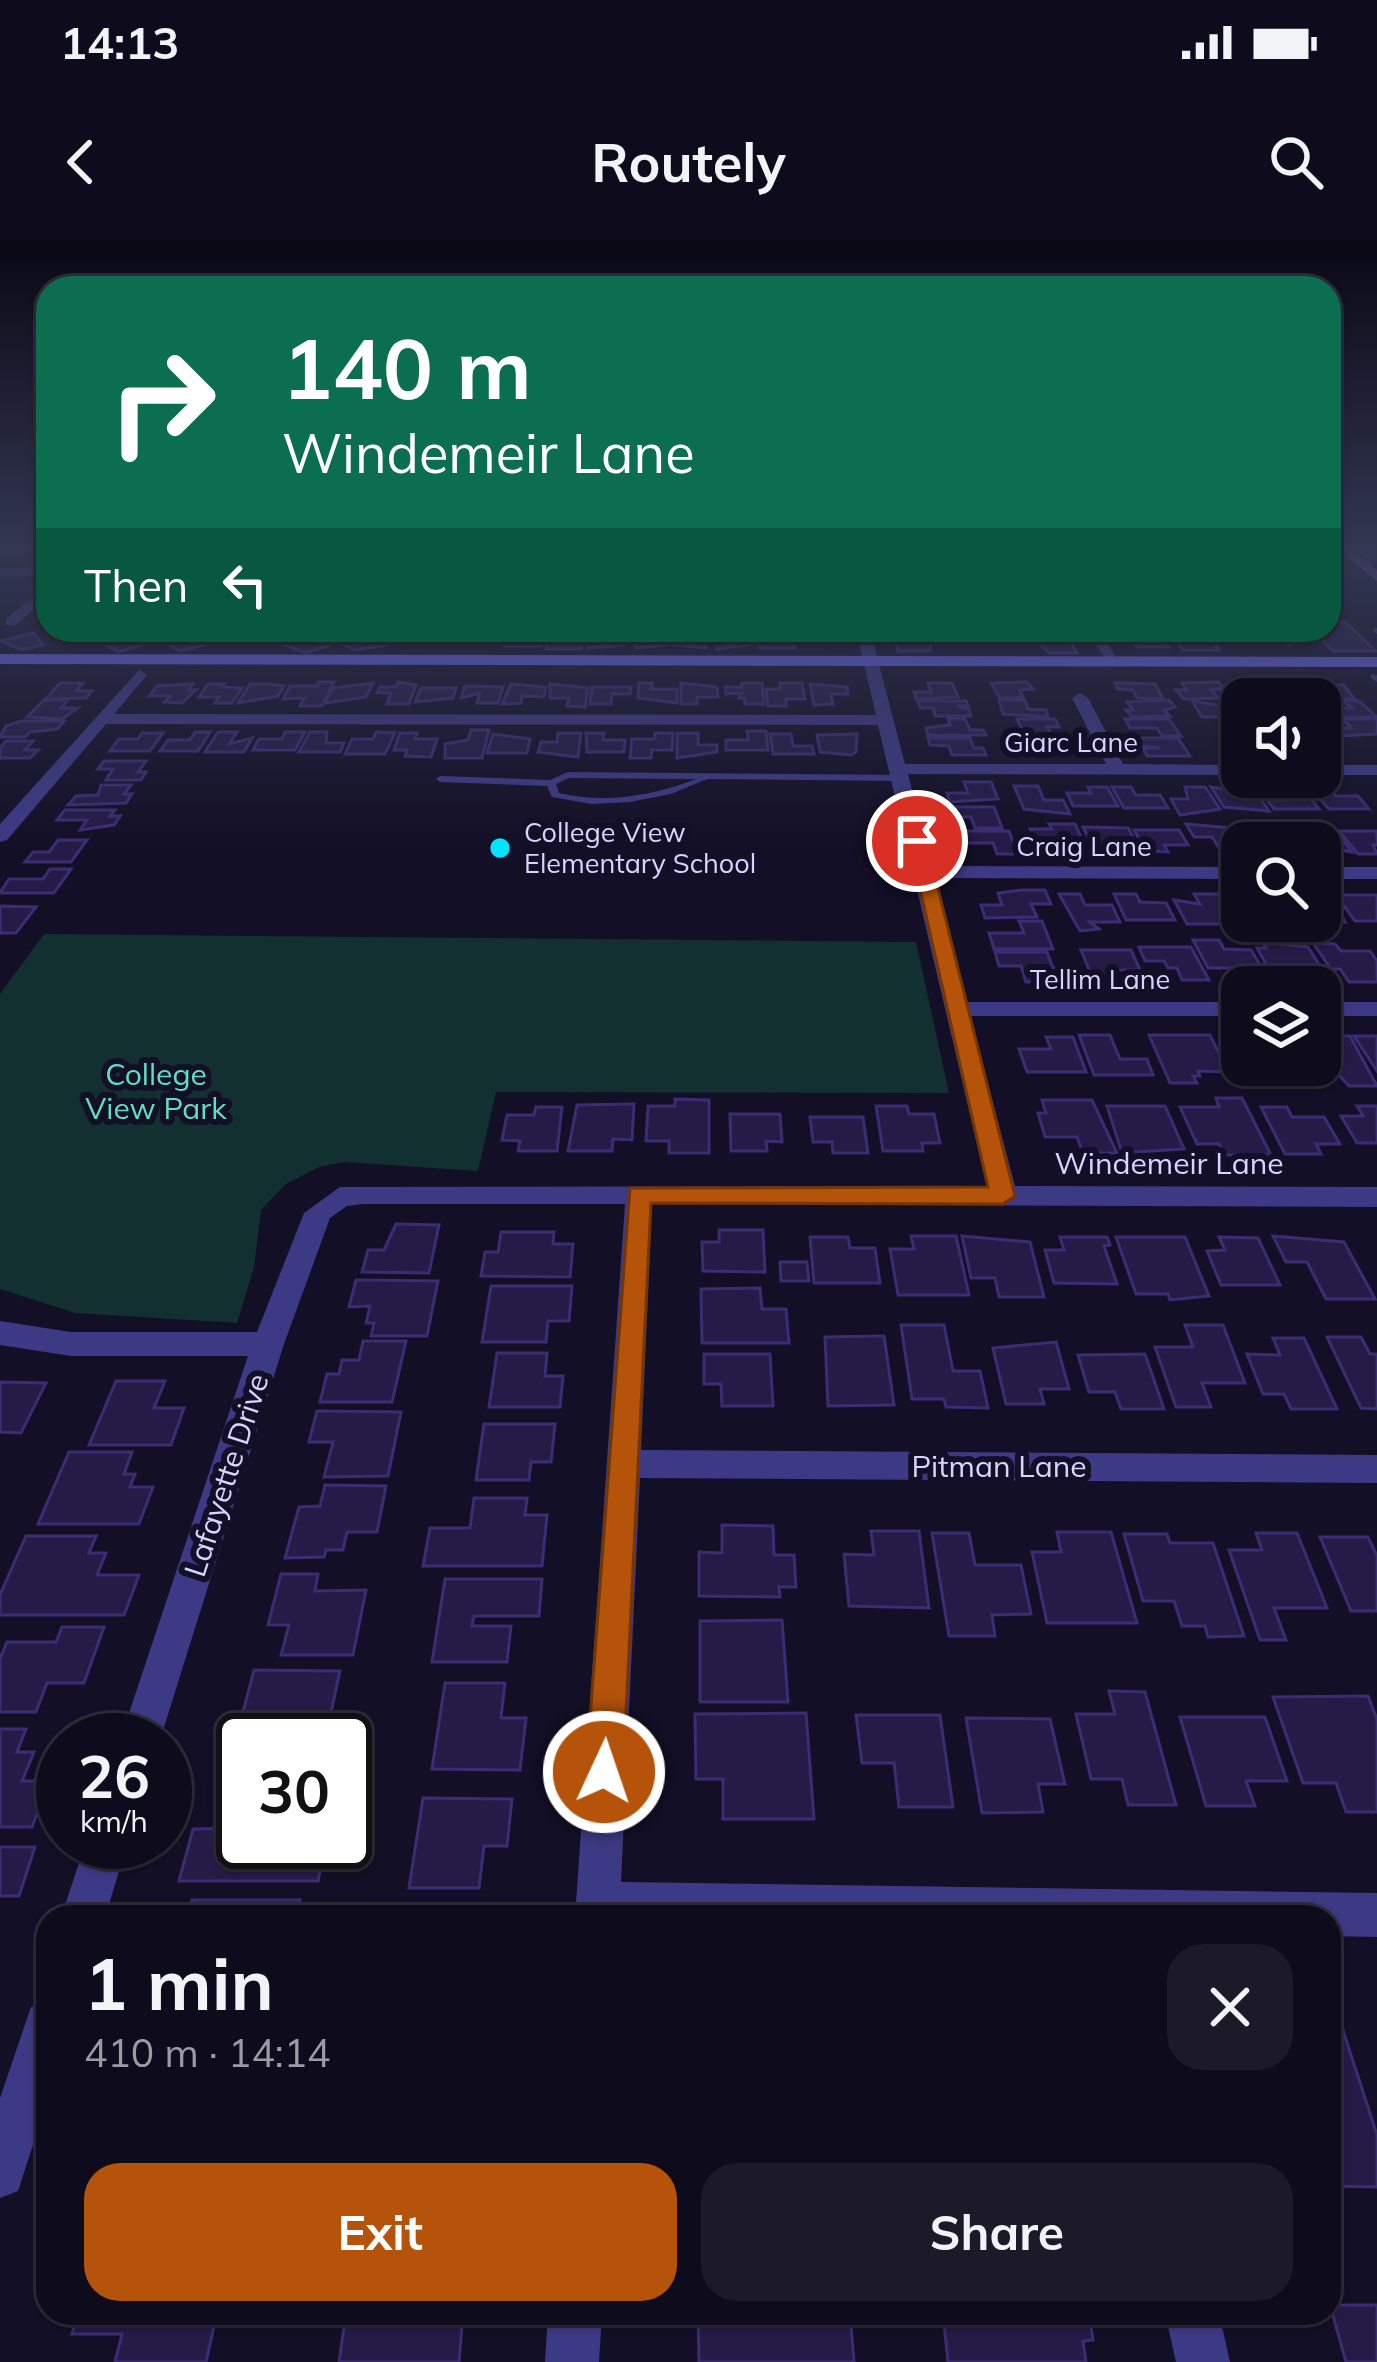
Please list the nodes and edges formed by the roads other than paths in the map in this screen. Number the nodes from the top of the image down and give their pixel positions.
1 (868, 649) edge
2 (1106, 649) edge
3 (0, 659) edge
4 (1114, 662) junction
5 (873, 668) junction
6 (0, 674) edge
7 (1376, 674) edge
8 (139, 675) junction
9 (1080, 698) dead end
10 (101, 719) junction
11 (886, 720) junction
12 (1117, 769) junction
13 (1221, 770) edge
14 (1341, 770) edge
15 (1377, 770) edge
16 (900, 774) junction
17 (440, 778) dead end
18 (704, 779) junction
19 (551, 783) junction
20 (0, 836) edge
21 (926, 872) junction
22 (1221, 873) edge
23 (1341, 873) edge
24 (1377, 873) edge
25 (958, 1009) junction
26 (1221, 1009) edge
27 (1341, 1009) edge
28 (1377, 1009) edge
29 (639, 1194) junction
30 (1003, 1196) junction
31 (1377, 1197) edge
32 (318, 1213) joint
33 (0, 1333) edge
34 (268, 1344) junction
35 (620, 1464) junction
36 (1377, 1469) edge
37 (149, 1713) edge
38 (98, 1869) edge
39 (87, 1905) edge
40 (597, 1905) edge
41 (1341, 1915) edge
42 (1377, 1915) edge
43 (36, 2061) edge
44 (0, 2173) edge
45 (574, 2325) edge
46 (1195, 2325) edge
47 (572, 2362) edge
48 (1203, 2362) edge

1 - 5 street
2 - 4 street
3 - 5 main road
4 - 5 main road
4 - 7 main road
5 - 7 main road
5 - 8 main road
5 - 11 street
6 - 8 main road
8 - 10 street
9 - 12 street
10 - 11 street
10 - 20 street
11 - 16 street
12 - 13 street, Giarc Lane
12 - 16 street, Giarc Lane
14 - 15 street
16 - 18 lane
16 - 21 street
17 - 19 lane
18 - 19 lane
18 - 19 lane
21 - 22 street, Craig Lane
21 - 25 street
23 - 24 street
25 - 26 street, Tellim Lane
25 - 30 street
27 - 28 street
29 - 30 street, Windemeir Lane
29 - 32 street, Windemeir Lane
29 - 35 street
30 - 31 street, Windemeir Lane
32 - 34 street, Lafayette Drive
33 - 34 street
34 - 37 street, Lafayette Drive
35 - 36 street, Pitman Lane
35 - 40 street
38 - 39 street
41 - 42 street
43 - 44 street
45 - 47 street
46 - 48 street

